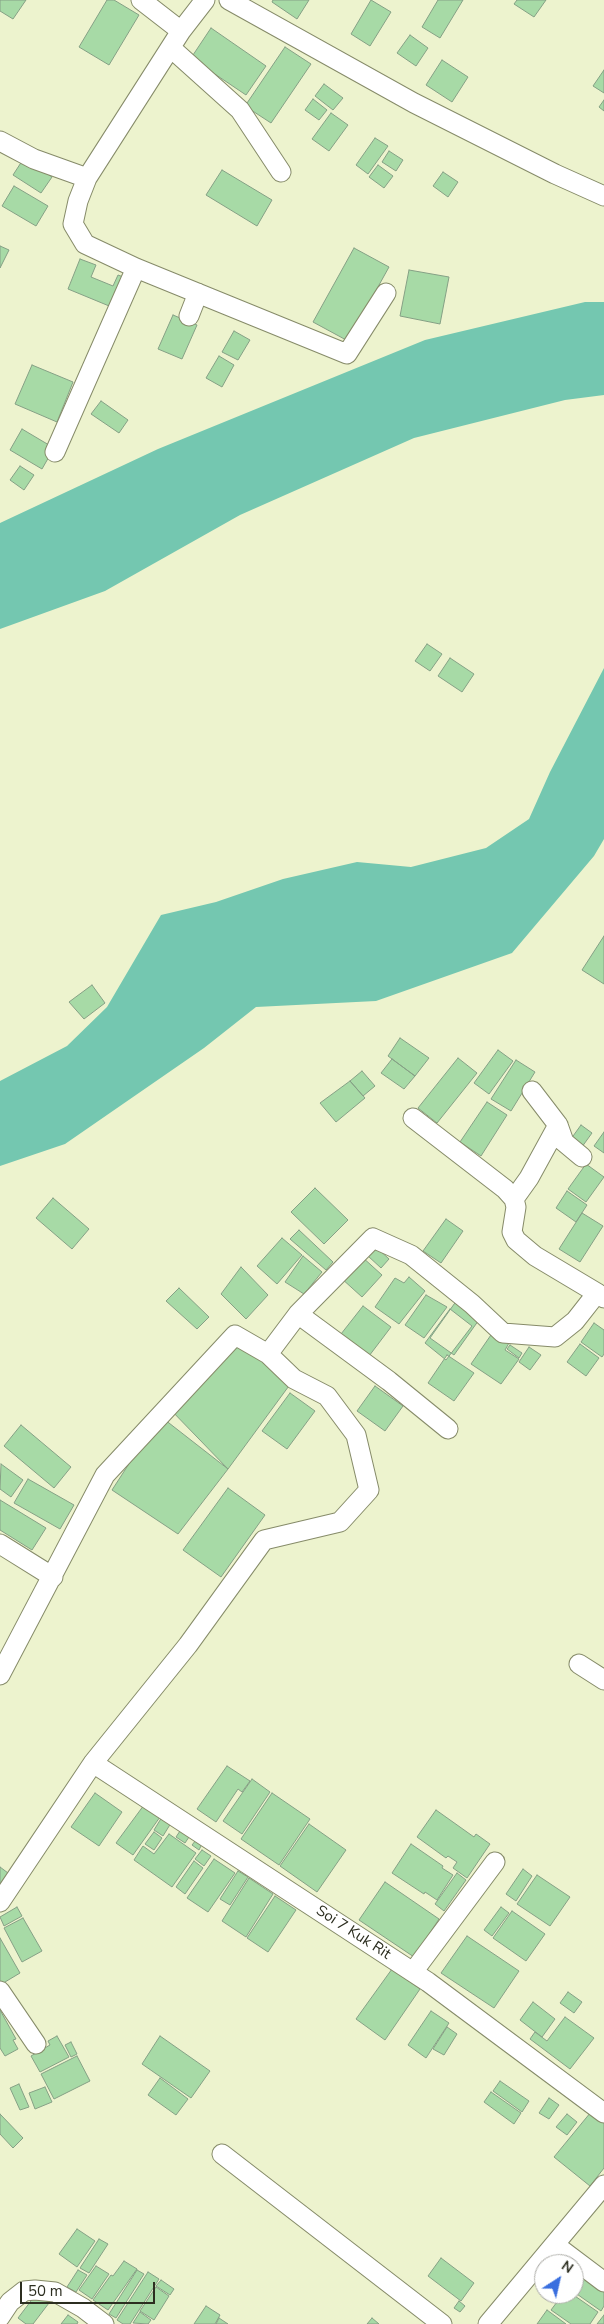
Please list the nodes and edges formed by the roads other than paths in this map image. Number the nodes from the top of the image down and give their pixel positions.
1 (141, 0) edge
2 (205, 0) edge
3 (229, 0) edge
4 (181, 31) junction
5 (171, 48) junction
6 (0, 141) edge
7 (282, 172) dead end
8 (87, 178) junction
9 (604, 196) edge
10 (136, 268) junction
11 (198, 293) junction
12 (386, 293) dead end
13 (189, 316) dead end
14 (55, 452) dead end
15 (532, 1091) dead end
16 (414, 1118) dead end
17 (558, 1125) junction
18 (582, 1157) dead end
19 (514, 1199) junction
20 (600, 1296) edge
21 (298, 1314) junction
22 (268, 1354) junction
23 (448, 1429) dead end
24 (0, 1544) edge
25 (53, 1576) junction
26 (579, 1664) dead end
27 (0, 1675) edge
28 (604, 1680) edge
29 (93, 1764) junction
30 (495, 1862) dead end
31 (0, 1902) edge
32 (413, 1972) junction
33 (0, 1991) edge
34 (36, 2044) dead end
35 (604, 2113) edge
36 (222, 2154) dead end
37 (604, 2185) edge
38 (555, 2246) junction
39 (604, 2282) edge
40 (0, 2317) edge
41 (104, 2324) edge
42 (442, 2324) edge
43 (488, 2324) edge

1 - 4 street
2 - 4 street
3 - 9 street
4 - 5 street
5 - 7 street
5 - 8 street
6 - 8 street
8 - 10 street
10 - 11 street
10 - 14 street
11 - 12 street
11 - 13 street
15 - 17 street
16 - 19 street
17 - 18 street
17 - 19 street
19 - 20 street
20 - 21 street
21 - 22 street
21 - 23 street
22 - 25 street
22 - 29 street
24 - 25 street
25 - 27 street
26 - 28 street
29 - 31 street
29 - 32 street, Soi 7 Kuk Rit
30 - 32 street
32 - 35 street, Soi 7 Kuk Rit
33 - 34 street
36 - 42 street
37 - 38 street
38 - 39 street
38 - 43 street
40 - 41 street

